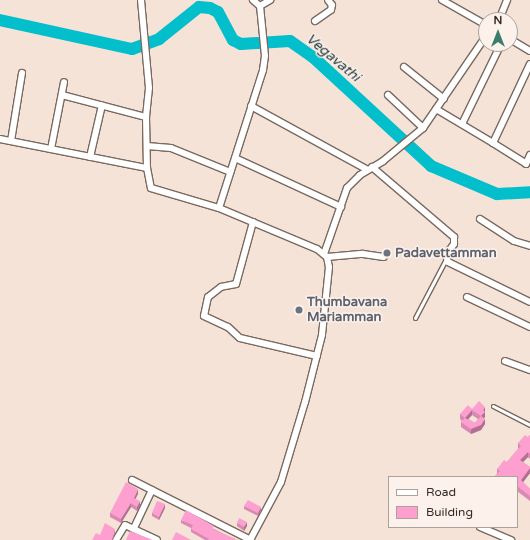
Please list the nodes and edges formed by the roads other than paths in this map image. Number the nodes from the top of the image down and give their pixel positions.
1 (141, 0) edge
2 (253, 0) edge
3 (270, 0) edge
4 (328, 0) edge
5 (442, 0) edge
6 (507, 0) edge
7 (260, 6) junction
8 (502, 12) edge
9 (316, 21) dead end
10 (478, 21) edge
11 (518, 44) edge
12 (478, 48) edge
13 (530, 51) edge
14 (497, 52) edge
15 (530, 64) edge
16 (404, 67) dead end
17 (22, 73) dead end
18 (64, 82) dead end
19 (62, 95) junction
20 (388, 95) dead end
21 (444, 99) junction
22 (102, 105) junction
23 (251, 106) junction
24 (436, 109) junction
25 (146, 117) junction
26 (462, 124) junction
27 (423, 128) junction
28 (0, 139) edge
29 (11, 141) junction
30 (493, 143) junction
31 (147, 146) junction
32 (51, 149) junction
33 (530, 155) edge
34 (90, 157) junction
35 (235, 158) junction
36 (528, 165) edge
37 (147, 168) junction
38 (370, 168) junction
39 (230, 172) junction
40 (341, 207) junction
41 (219, 208) junction
42 (480, 219) dead end
43 (253, 222) junction
44 (530, 246) edge
45 (326, 255) junction
46 (384, 257) dead end
47 (446, 259) junction
48 (467, 297) dead end
49 (530, 302) edge
50 (415, 318) dead end
51 (530, 327) edge
52 (317, 356) junction
53 (505, 361) dead end
54 (530, 370) edge
55 (493, 406) dead end
56 (530, 425) edge
57 (132, 480) dead end
58 (152, 490) junction
59 (134, 528) junction
60 (482, 528) edge
61 (116, 540) edge
62 (157, 540) edge
63 (250, 540) edge
64 (511, 540) edge

1 - 25 street
2 - 7 street
3 - 7 street
4 - 9 street
5 - 10 street
6 - 8 street
7 - 23 street
11 - 13 street
12 - 21 street
14 - 26 street
15 - 30 street
16 - 21 street
17 - 29 street
18 - 19 street
19 - 22 street
19 - 32 street
20 - 27 street
21 - 24 street
22 - 25 street
22 - 34 street
23 - 35 street
23 - 38 street
24 - 26 street
24 - 27 street
25 - 31 street
26 - 30 street
27 - 38 street
28 - 29 street
29 - 32 street
30 - 36 street
31 - 37 street
31 - 39 street
32 - 34 street
33 - 36 street
34 - 37 street
35 - 39 street
35 - 40 street
37 - 41 street
38 - 40 street
38 - 47 street
39 - 41 street
40 - 45 street
41 - 43 street
42 - 44 street
43 - 45 street
43 - 52 street
45 - 46 street
45 - 52 street
47 - 49 street
47 - 50 lane
48 - 51 street
52 - 63 street
53 - 54 street
55 - 56 lane
57 - 58 street
58 - 59 street
58 - 63 street
59 - 61 street
59 - 62 street
60 - 64 street

